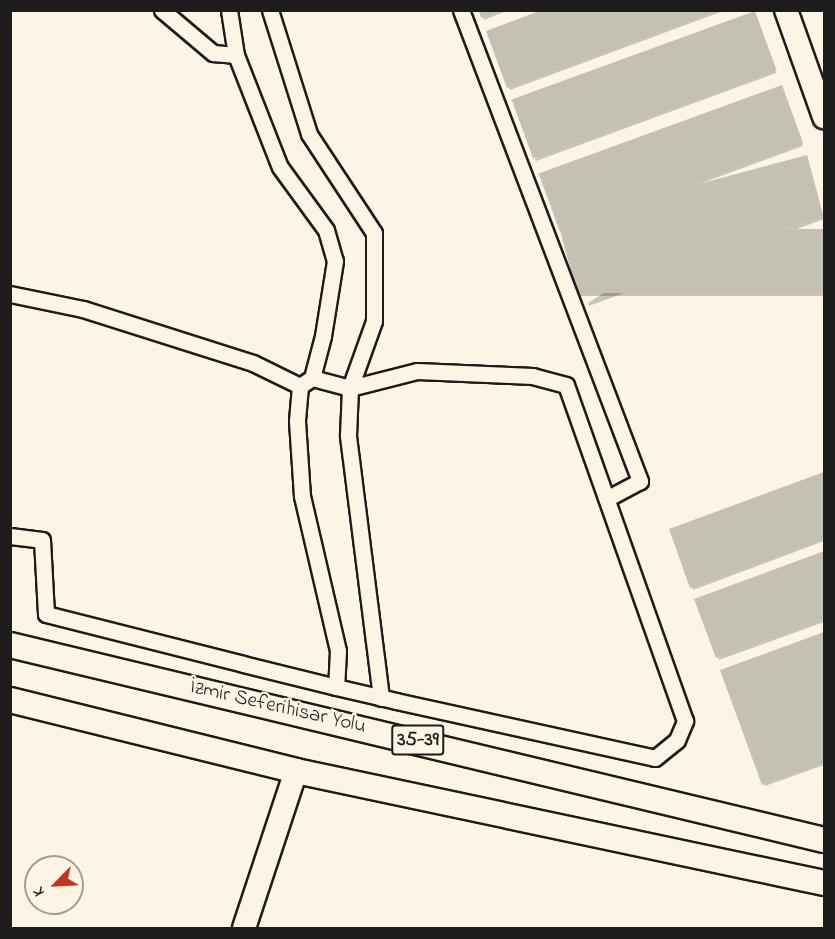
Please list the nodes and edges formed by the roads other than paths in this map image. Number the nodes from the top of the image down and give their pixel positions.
1 (162, 10) edge
2 (229, 10) edge
3 (270, 10) edge
4 (460, 10) edge
5 (786, 10) edge
6 (236, 55) junction
7 (825, 117) edge
8 (10, 294) edge
9 (306, 382) junction
10 (350, 388) junction
11 (606, 499) junction
12 (10, 536) edge
13 (10, 645) edge
14 (336, 687) junction
15 (381, 698) junction
16 (10, 700) edge
17 (296, 771) junction
18 (825, 840) edge
19 (825, 884) edge
20 (244, 928) edge

1 - 6 street
2 - 6 street
3 - 10 street
4 - 11 street
5 - 7 street
6 - 9 street
8 - 9 street
9 - 10 street
9 - 14 street
10 - 11 street
10 - 15 street
11 - 15 street
12 - 14 street
13 - 18 main road, İzmir Seferihisar Yolu / 35-39
14 - 15 street
16 - 17 main road
17 - 19 main road
17 - 20 street

